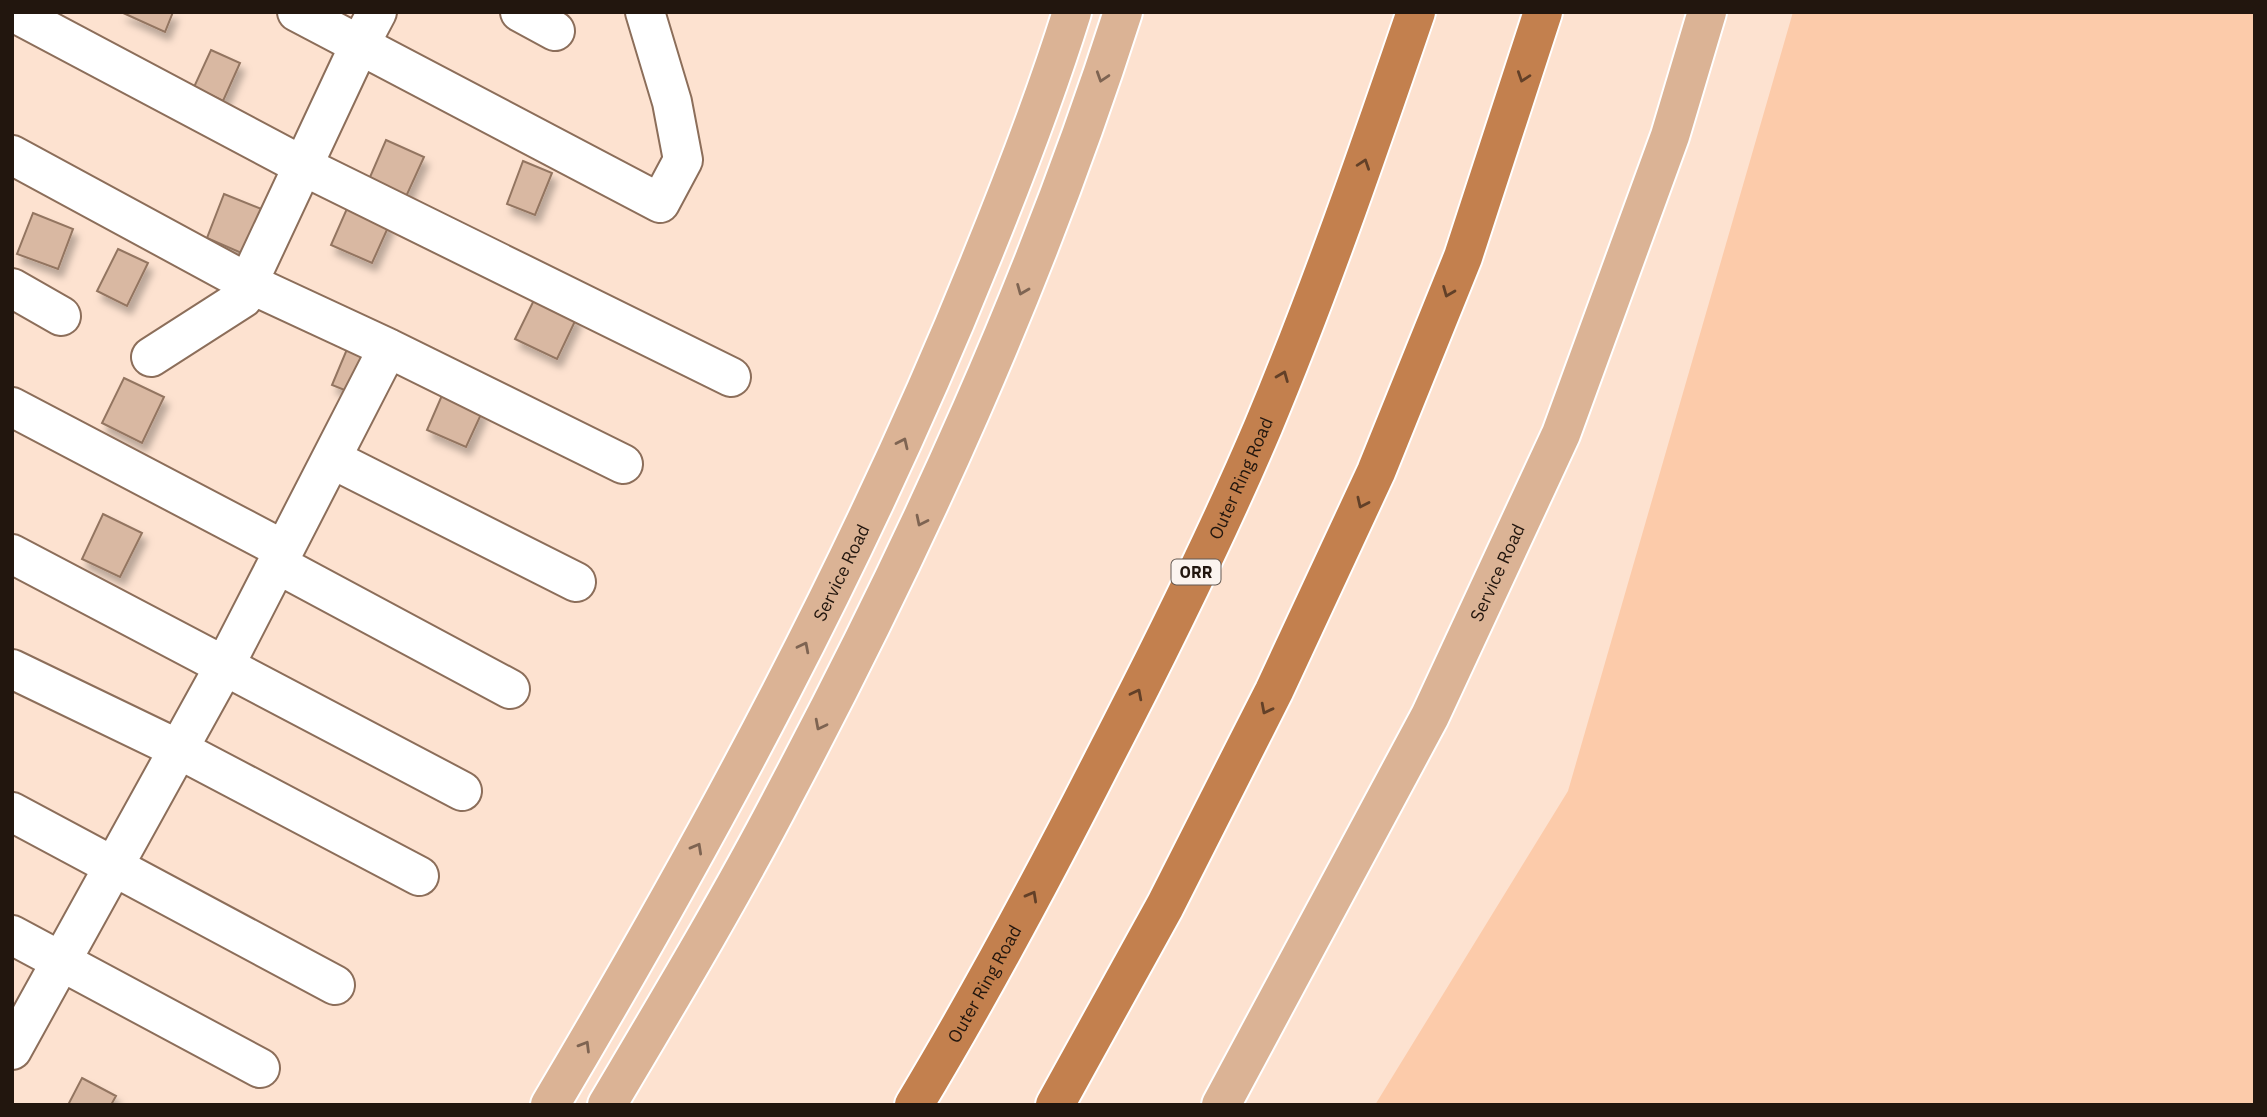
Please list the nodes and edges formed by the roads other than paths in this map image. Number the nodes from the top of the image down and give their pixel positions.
1 (13, 12) edge
2 (297, 12) edge
3 (377, 12) edge
4 (520, 12) edge
5 (645, 12) edge
6 (1072, 12) edge
7 (1123, 12) edge
8 (1416, 12) edge
9 (1543, 12) edge
10 (1707, 12) edge
11 (555, 31) dead end
12 (359, 46) junction
13 (12, 155) edge
14 (303, 166) junction
15 (248, 283) junction
16 (12, 288) edge
17 (61, 316) dead end
18 (388, 348) junction
19 (151, 357) dead end
20 (731, 377) dead end
21 (12, 407) edge
22 (332, 459) junction
23 (623, 464) dead end
24 (12, 554) edge
25 (280, 557) junction
26 (576, 582) dead end
27 (225, 665) junction
28 (12, 669) edge
29 (510, 689) dead end
30 (178, 749) junction
31 (462, 791) dead end
32 (12, 812) edge
33 (113, 867) junction
34 (419, 876) dead end
35 (12, 935) edge
36 (61, 961) junction
37 (335, 985) dead end
38 (12, 1050) edge
39 (260, 1068) dead end
40 (550, 1105) edge
41 (607, 1105) edge
42 (914, 1105) edge
43 (1055, 1105) edge
44 (1221, 1105) edge

1 - 14 street
2 - 12 street
3 - 12 street
4 - 11 street
5 - 12 street
40 -> 6 main road, Service Road
7 -> 41 main road
42 -> 8 highway, Outer Ring Road / ORR
9 -> 43 highway
10 - 44 main road, Service Road
12 - 14 street
13 - 15 street
14 - 15 street
14 - 20 street
15 - 18 street
15 - 19 street
16 - 17 street
18 - 22 street
18 - 23 street
21 - 25 street
22 - 25 street
22 - 26 street
24 - 27 street
25 - 27 street
25 - 29 street
27 - 30 street
27 - 31 street
28 - 30 street
30 - 33 street
30 - 34 street
32 - 33 street
33 - 36 street
33 - 37 street
35 - 36 street
36 - 38 street
36 - 39 street

